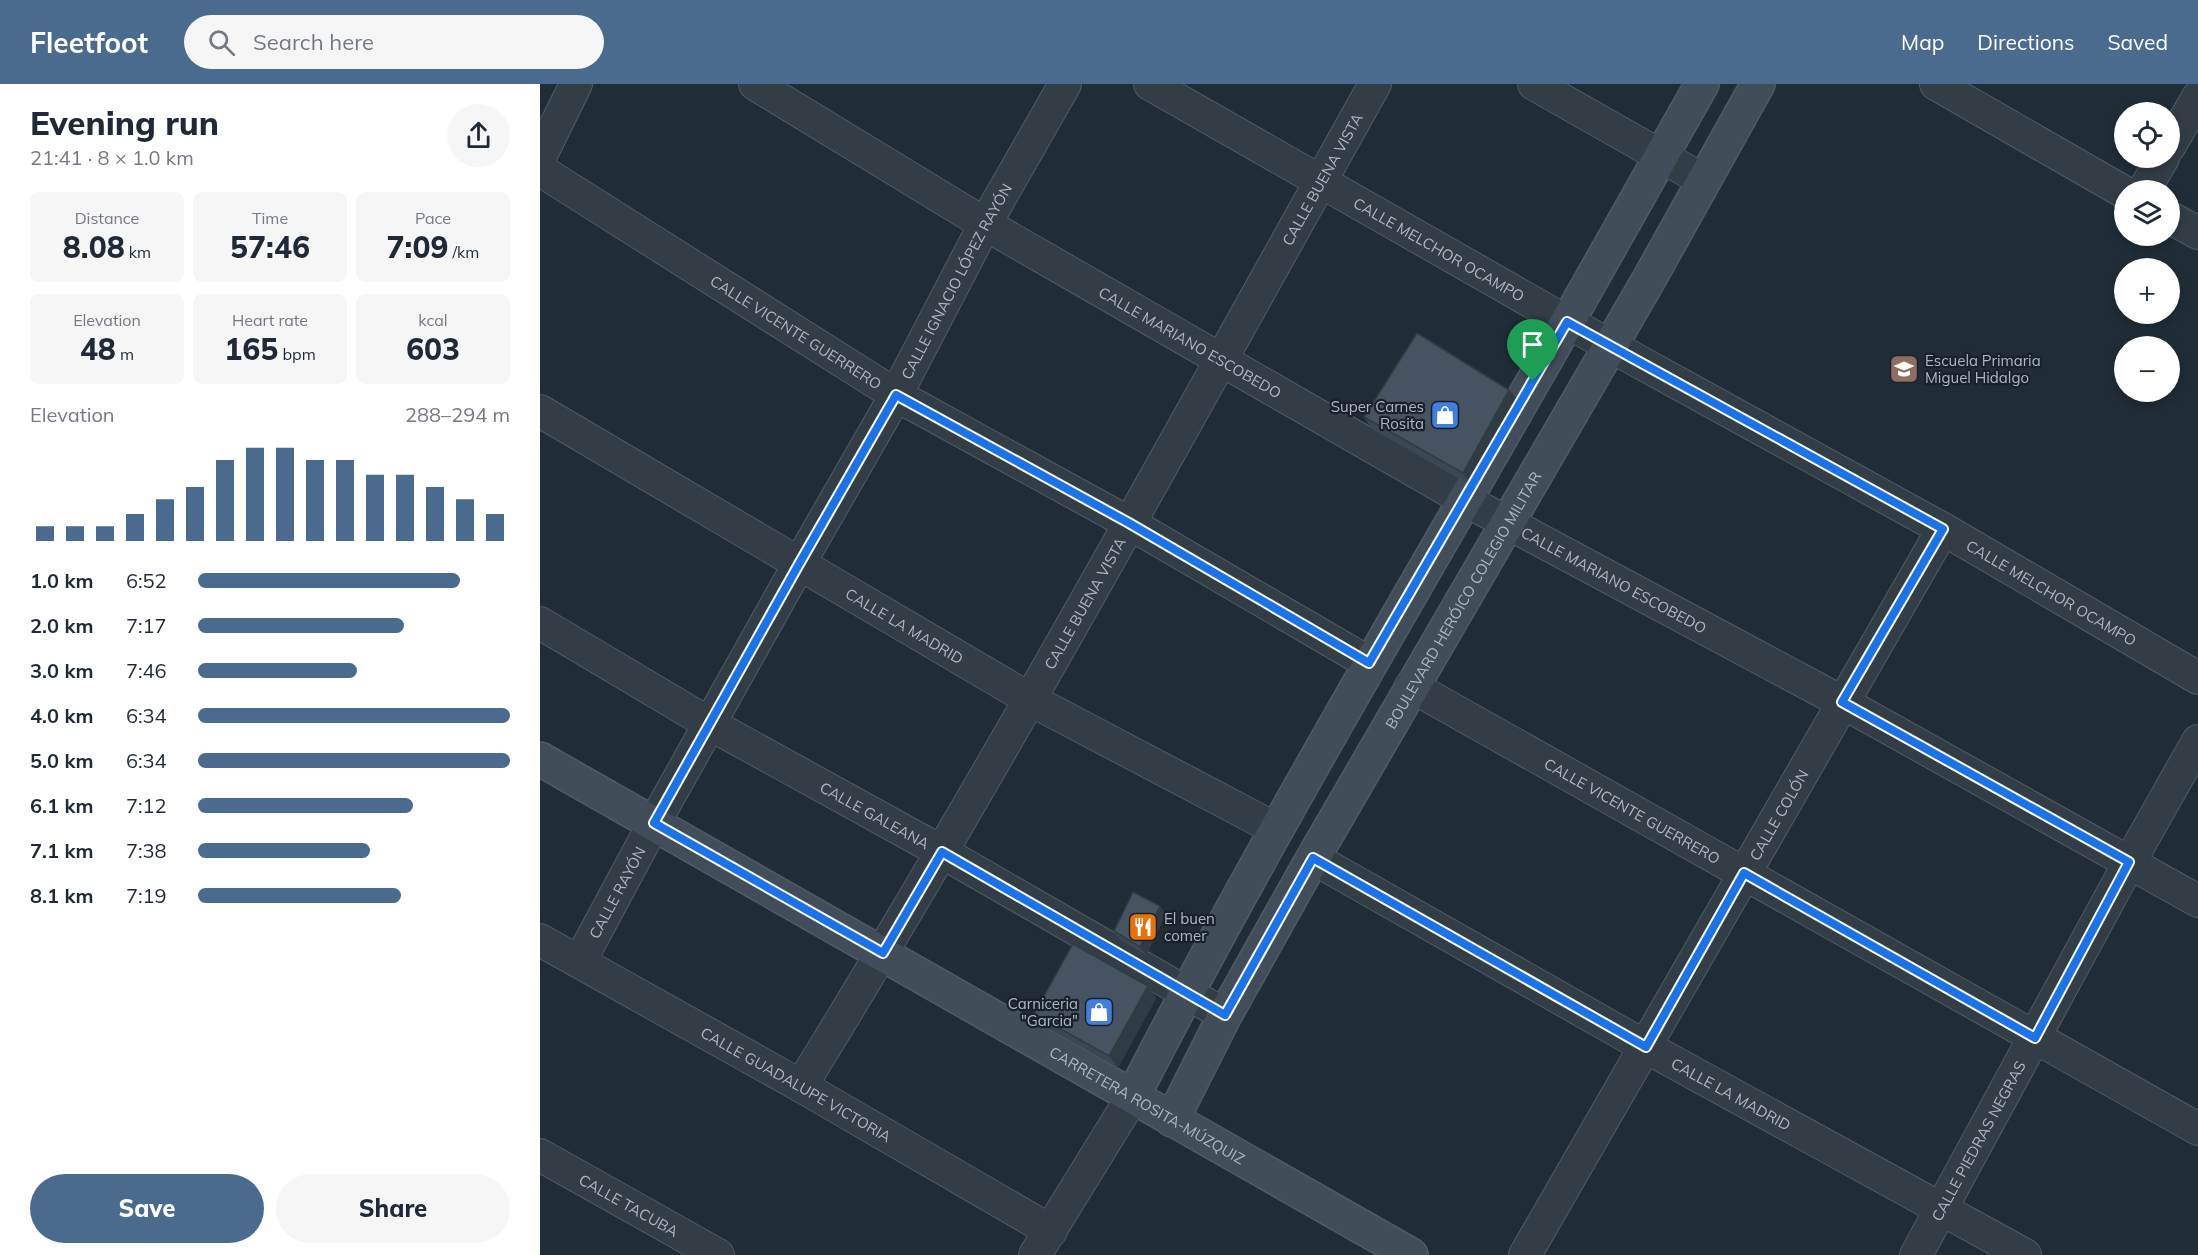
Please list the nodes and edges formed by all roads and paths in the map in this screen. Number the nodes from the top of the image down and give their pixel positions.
1 (576, 84) edge
2 (755, 84) edge
3 (1065, 84) edge
4 (1150, 84) edge
5 (1375, 84) edge
6 (1534, 84) edge
7 (1702, 84) edge
8 (1758, 84) edge
9 (1936, 84) edge
10 (2198, 97) edge
11 (2180, 128) edge
12 (540, 157) edge
13 (1661, 158) junction
14 (540, 170) edge
15 (1703, 180) junction
16 (1321, 181) junction
17 (2114, 186) edge
18 (2180, 223) edge
19 (985, 224) junction
20 (2198, 233) edge
21 (1567, 322) junction
22 (1610, 345) junction
23 (1222, 360) junction
24 (896, 395) junction
25 (540, 411) edge
26 (1465, 500) junction
27 (1507, 522) junction
28 (1129, 523) junction
29 (1943, 529) junction
30 (799, 564) junction
31 (540, 623) edge
32 (1369, 663) junction
33 (2198, 678) edge
34 (1412, 686) junction
35 (1030, 700) junction
36 (1842, 702) junction
37 (710, 724) junction
38 (2198, 741) edge
39 (540, 759) edge
40 (654, 823) junction
41 (1276, 829) junction
42 (942, 852) junction
43 (1313, 858) junction
44 (2129, 862) junction
45 (1744, 873) junction
46 (2198, 901) edge
47 (540, 940) edge
48 (883, 953) junction
49 (580, 961) junction
50 (1186, 992) junction
51 (1225, 1015) junction
52 (2035, 1038) junction
53 (1646, 1047) junction
54 (801, 1086) junction
55 (1132, 1096) junction
56 (1172, 1120) junction
57 (2198, 1129) edge
58 (540, 1155) edge
59 (1941, 1208) junction
60 (1043, 1243) edge
61 (718, 1255) edge
62 (1411, 1255) edge
63 (1525, 1255) edge
64 (1916, 1255) edge
65 (2025, 1255) edge

1 - 12 street
2 - 19 street, CALLE MARIANO ESCOBEDO
3 - 19 street, CALLE IGNACIO LÓPEZ RAYÓN
4 - 16 street, CALLE MELCHOR OCAMPO
5 - 16 street, CALLE BUENA VISTA
6 - 13 street
7 - 13 street
8 - 15 street, BOULEVARD HERÓICO COLEGIO MILITAR
9 - 17 street
10 - 11 street
13 - 15 street
13 - 21 street
14 - 24 street, CALLE VICENTE GUERRERO
15 - 22 street, BOULEVARD HERÓICO COLEGIO MILITAR
16 - 21 street, CALLE MELCHOR OCAMPO
16 - 23 street, CALLE BUENA VISTA
18 - 20 street
19 - 23 street, CALLE MARIANO ESCOBEDO
19 - 24 street, CALLE IGNACIO LÓPEZ RAYÓN
21 - 22 street, CALLE MELCHOR OCAMPO
21 - 26 street
22 - 27 street, BOULEVARD HERÓICO COLEGIO MILITAR
22 - 29 street, CALLE MELCHOR OCAMPO
23 - 26 street, CALLE MARIANO ESCOBEDO
23 - 28 street, CALLE BUENA VISTA
24 - 28 street, CALLE VICENTE GUERRERO
24 - 30 street, CALLE IGNACIO LÓPEZ RAYÓN
25 - 30 street, CALLE LA MADRID
26 - 27 street, CALLE MARIANO ESCOBEDO
26 - 32 street
27 - 34 street, BOULEVARD HERÓICO COLEGIO MILITAR
27 - 36 street, CALLE MARIANO ESCOBEDO
28 - 32 street, CALLE VICENTE GUERRERO
28 - 35 street, CALLE BUENA VISTA
29 - 33 street, CALLE MELCHOR OCAMPO
29 - 36 street, CALLE COLÓN
30 - 35 street, CALLE LA MADRID
30 - 37 street, CALLE IGNACIO LÓPEZ RAYÓN
31 - 37 street, CALLE GALEANA
32 - 41 street
34 - 43 street, BOULEVARD HERÓICO COLEGIO MILITAR
34 - 45 street, CALLE VICENTE GUERRERO
35 - 41 street, CALLE LA MADRID
35 - 42 street, CALLE BUENA VISTA
36 - 44 street, CALLE MARIANO ESCOBEDO
36 - 45 street, CALLE COLÓN
37 - 40 street, CALLE IGNACIO LÓPEZ RAYÓN
37 - 42 street, CALLE GALEANA
38 - 44 street, CALLE PIEDRAS NEGRAS
39 - 40 street, CARRETERA ROSITA-MÚZQUIZ
40 - 48 street, CARRETERA ROSITA-MÚZQUIZ
40 - 49 street, CALLE RAYÓN
41 - 50 street
42 - 48 street, CALLE BUENA VISTA
42 - 50 street, CALLE GALEANA
43 - 51 street, BOULEVARD HERÓICO COLEGIO MILITAR
43 - 53 street, CALLE LA MADRID
44 - 46 street, CALLE MARIANO ESCOBEDO
44 - 52 street, CALLE PIEDRAS NEGRAS
45 - 52 street, CALLE VICENTE GUERRERO
45 - 53 street, CALLE COLÓN
47 - 49 street, CALLE GUADALUPE VICTORIA
48 - 54 street, CALLE BUENA VISTA
48 - 55 street, CARRETERA ROSITA-MÚZQUIZ
49 - 54 street, CALLE GUADALUPE VICTORIA
50 - 51 street, CALLE GALEANA
50 - 55 street
51 - 56 street, BOULEVARD HERÓICO COLEGIO MILITAR
52 - 57 street, CALLE VICENTE GUERRERO
52 - 59 street, CALLE PIEDRAS NEGRAS
53 - 59 street, CALLE LA MADRID
53 - 63 street, CALLE COLÓN
54 - 60 street, CALLE GUADALUPE VICTORIA
55 - 56 street, CARRETERA ROSITA-MÚZQUIZ
55 - 60 street
56 - 62 street, CARRETERA ROSITA-MÚZQUIZ
58 - 61 street, CALLE TACUBA
59 - 64 street, CALLE PIEDRAS NEGRAS
59 - 65 street, CALLE LA MADRID

